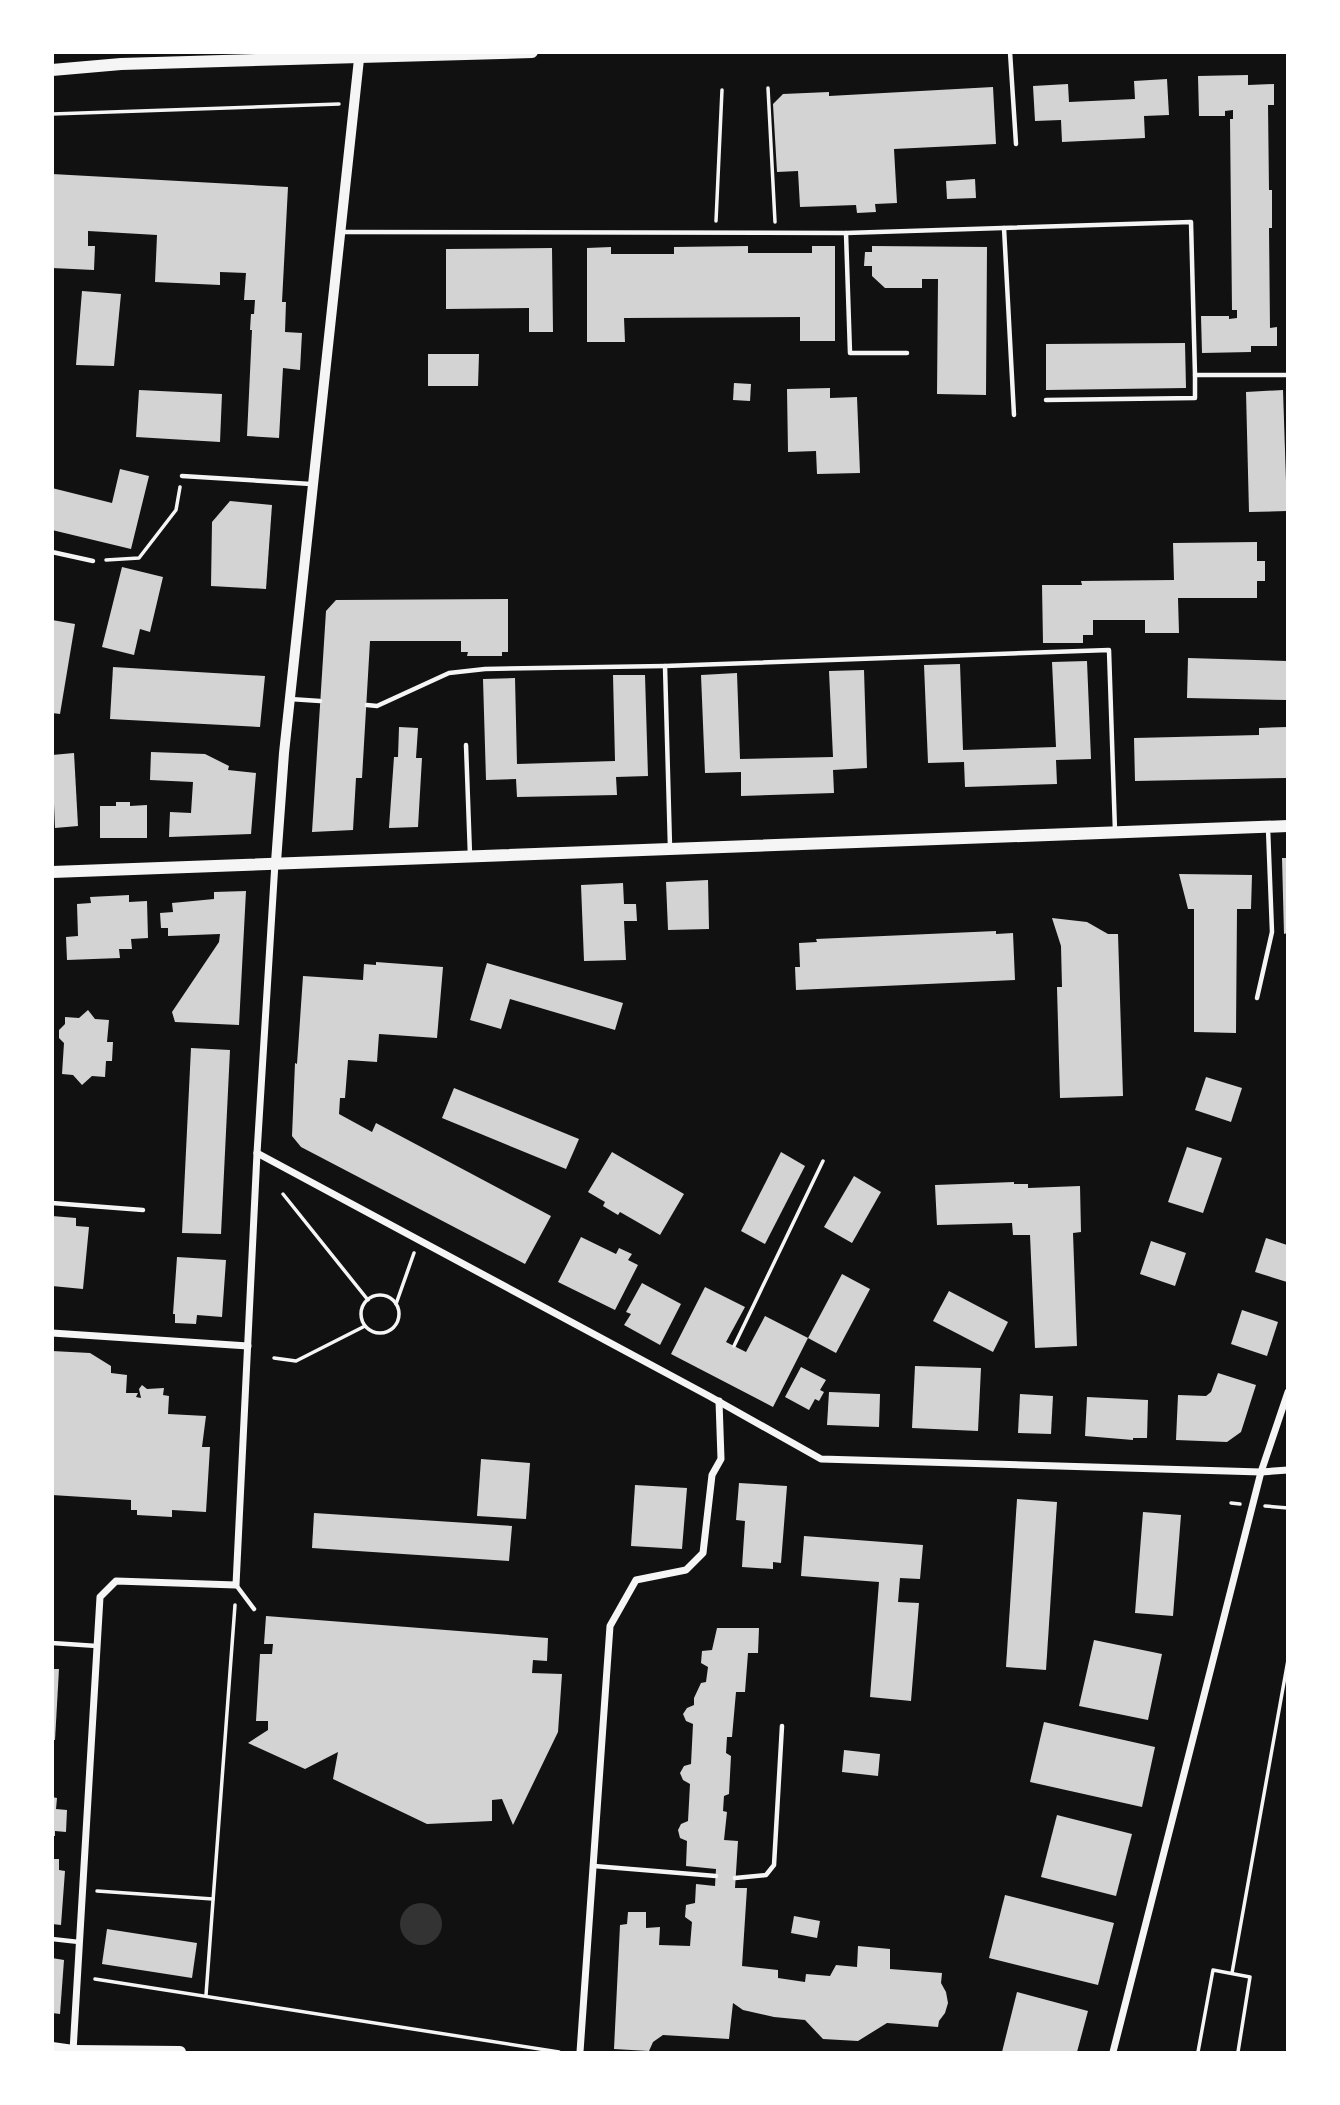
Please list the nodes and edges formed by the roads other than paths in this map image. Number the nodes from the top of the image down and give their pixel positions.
1 (532, 52) edge
2 (1010, 52) edge
3 (359, 59) junction
4 (52, 70) edge
5 (1016, 144) dead end
6 (1004, 228) junction
7 (339, 232) junction
8 (846, 233) junction
9 (906, 353) dead end
10 (1195, 374) junction
11 (1287, 375) edge
12 (1046, 400) dead end
13 (1014, 415) dead end
14 (182, 476) road end
15 (312, 484) junction
16 (52, 552) edge
17 (93, 561) road end
18 (665, 666) junction
19 (290, 699) junction
20 (320, 701) dead end
21 (366, 705) dead end
22 (466, 745) dead end
23 (1287, 826) edge
24 (1268, 827) junction
25 (1115, 832) junction
26 (670, 848) junction
27 (470, 855) junction
28 (275, 862) junction
29 (52, 872) edge
30 (1257, 998) dead end
31 (257, 1153) junction
32 (52, 1203) edge
33 (143, 1210) dead end
34 (52, 1333) edge
35 (248, 1346) junction
36 (1287, 1392) edge
37 (719, 1401) junction
38 (1287, 1470) edge
39 (1261, 1472) junction
40 (236, 1585) junction
41 (254, 1609) dead end
42 (52, 1643) edge
43 (97, 1646) junction
44 (782, 1726) dead end
45 (594, 1866) junction
46 (716, 1876) dead end
47 (735, 1878) dead end
48 (52, 1939) edge
49 (81, 1942) junction
50 (52, 2048) edge
51 (77, 2052) edge
52 (173, 2052) edge
53 (180, 2053) edge
54 (580, 2053) edge
55 (1112, 2053) edge

1 - 3 main road
2 - 5 lane
3 - 4 main road
3 - 7 street
6 - 8 lane
6 - 10 lane
6 - 13 lane
7 - 8 lane
7 - 15 street
8 - 9 lane
10 - 11 lane
10 - 12 lane
14 - 15 lane
15 - 19 street
16 - 17 lane
18 - 21 lane
18 - 25 lane
18 - 26 lane
19 - 20 lane
19 - 28 street
22 - 27 lane
23 - 24 main road
24 - 25 main road
24 - 30 lane
25 - 26 main road
26 - 27 main road
27 - 28 main road
28 - 29 main road
28 - 31 street
31 - 35 street
31 - 37 street
32 - 33 lane
34 - 35 street
35 - 40 street
36 - 39 street
37 - 39 street
37 - 45 street
38 - 39 street
39 - 55 street
40 - 41 lane
40 - 43 street
42 - 43 lane
43 - 49 street
44 - 47 lane
45 - 46 lane
45 - 54 street
48 - 49 lane
49 - 51 street
50 - 51 main road
51 - 52 main road
52 - 53 main road

